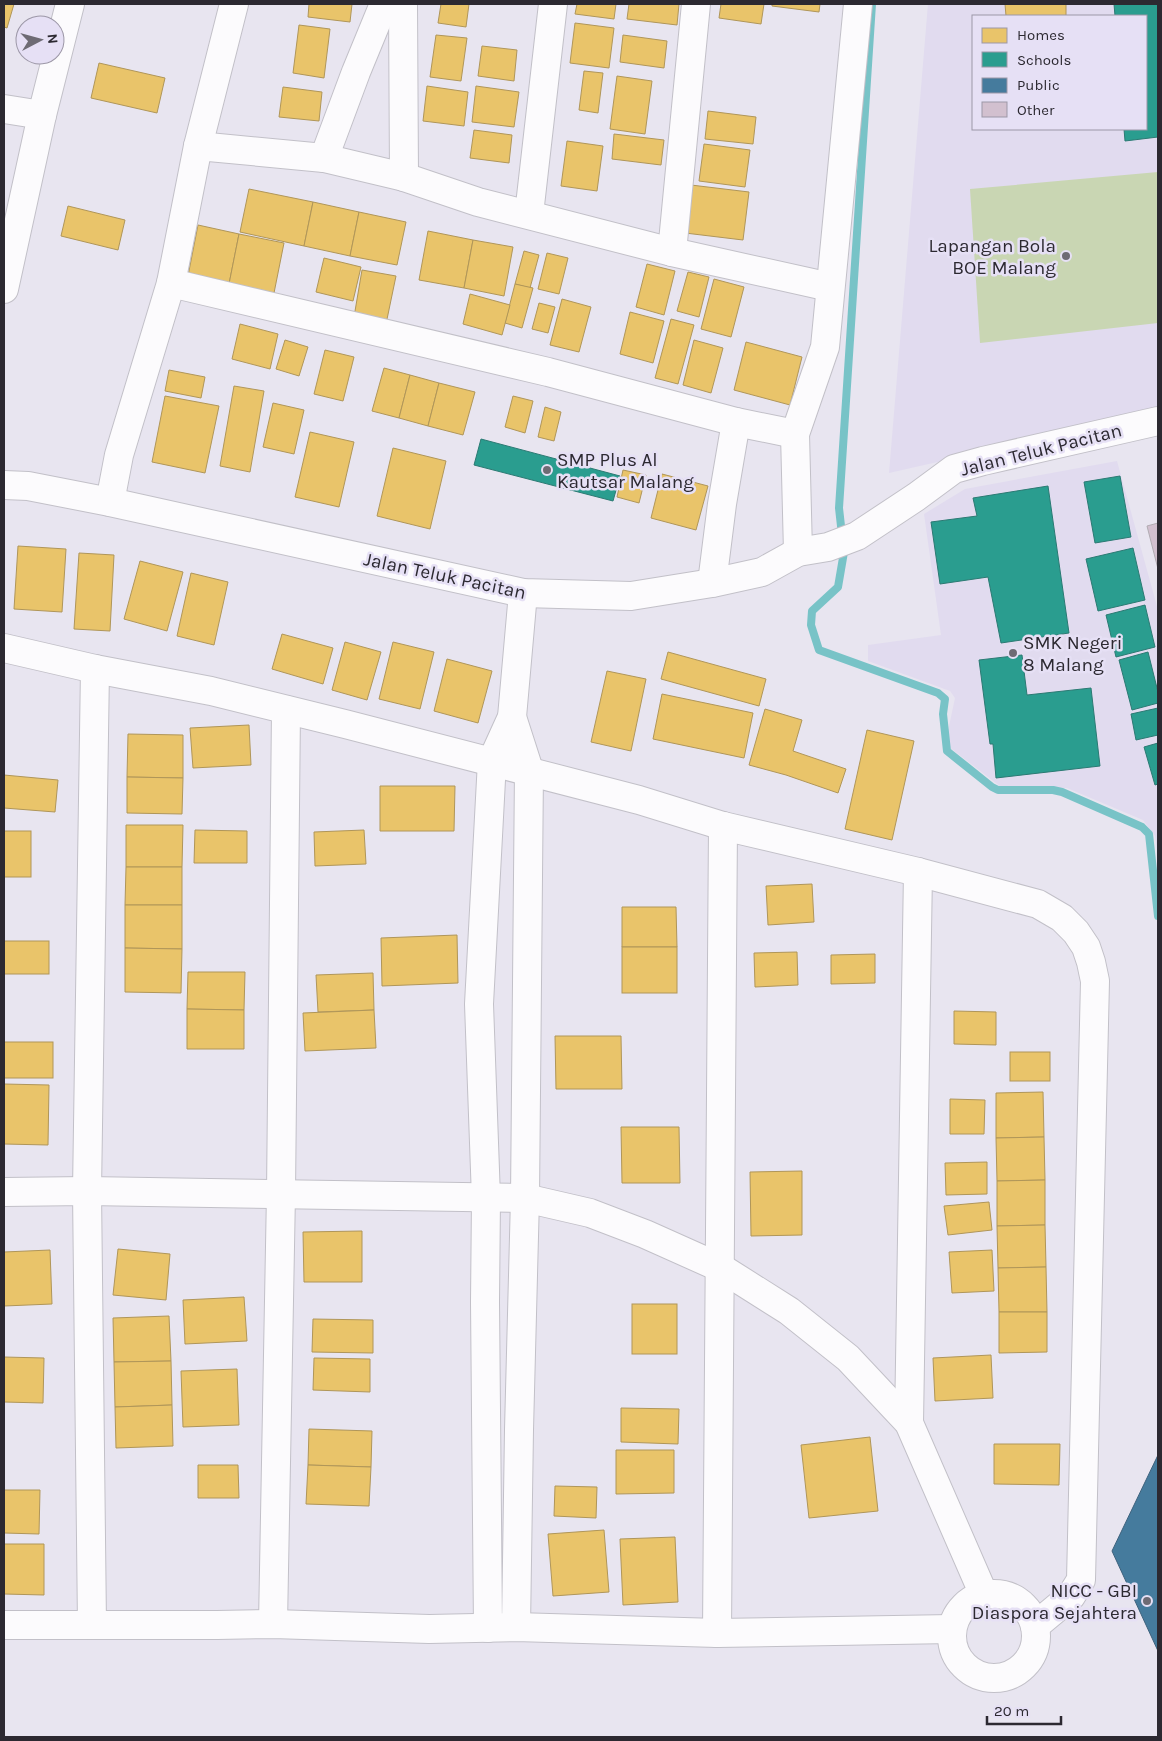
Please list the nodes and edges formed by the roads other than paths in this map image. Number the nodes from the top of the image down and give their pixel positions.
1 (70, 4) edge
2 (234, 4) edge
3 (384, 4) edge
4 (403, 4) edge
5 (553, 4) edge
6 (696, 4) edge
7 (858, 4) edge
8 (4, 109) edge
9 (42, 114) junction
10 (198, 146) junction
11 (324, 158) junction
12 (404, 177) junction
13 (529, 214) junction
14 (672, 252) junction
15 (7, 260) edge
16 (171, 283) junction
17 (830, 287) junction
18 (4, 289) edge
19 (1158, 421) edge
20 (736, 422) junction
21 (795, 434) junction
22 (4, 485) edge
23 (110, 502) junction
24 (798, 552) junction
25 (712, 584) junction
26 (523, 594) junction
27 (4, 648) edge
28 (95, 669) junction
29 (286, 710) junction
30 (512, 716) junction
31 (492, 761) junction
32 (529, 770) junction
33 (723, 826) junction
34 (918, 872) junction
35 (87, 1191) junction
36 (4, 1192) edge
37 (281, 1193) junction
38 (486, 1198) junction
39 (525, 1198) junction
40 (720, 1268) junction
41 (910, 1423) junction
42 (984, 1595) junction
43 (273, 1624) junction
44 (4, 1625) edge
45 (92, 1625) junction
46 (1035, 1626) junction
47 (488, 1628) junction
48 (516, 1628) junction
49 (952, 1629) junction
50 (717, 1633) junction

1 - 9 street
2 - 10 street
3 - 11 street
4 - 12 street
5 - 13 street
6 - 14 street
7 - 17 street
8 - 9 street
9 - 15 street
10 - 11 street
10 - 16 street
11 - 12 street
12 - 13 street
13 - 14 street
14 - 17 street
15 - 18 street
16 - 20 street
16 - 23 street
17 - 21 street
19 - 24 street, Jalan Teluk Pacitan
20 - 21 street
20 - 25 street
21 - 24 street
22 - 23 street, Jalan Teluk Pacitan
23 - 26 street, Jalan Teluk Pacitan
24 - 25 street, Jalan Teluk Pacitan
25 - 26 street, Jalan Teluk Pacitan
26 - 30 street
27 - 28 street
28 - 29 street
28 - 35 street
29 - 31 street
29 - 37 street
30 - 31 street
30 - 32 street
31 - 32 street
31 - 38 street
32 - 33 street
32 - 39 street
33 - 34 street
33 - 40 street
34 - 41 street
34 - 46 street
35 - 36 street
35 - 37 street
35 - 45 street
37 - 38 street
37 - 43 street
38 - 39 street
38 - 47 street
39 - 40 street
39 - 48 street
40 - 41 street
40 - 50 street
41 - 42 street
42 - 46 street
42 - 49 street
43 - 45 street
43 - 47 street
44 - 45 street
46 - 49 street
47 - 48 street
48 - 50 street
49 - 50 street

